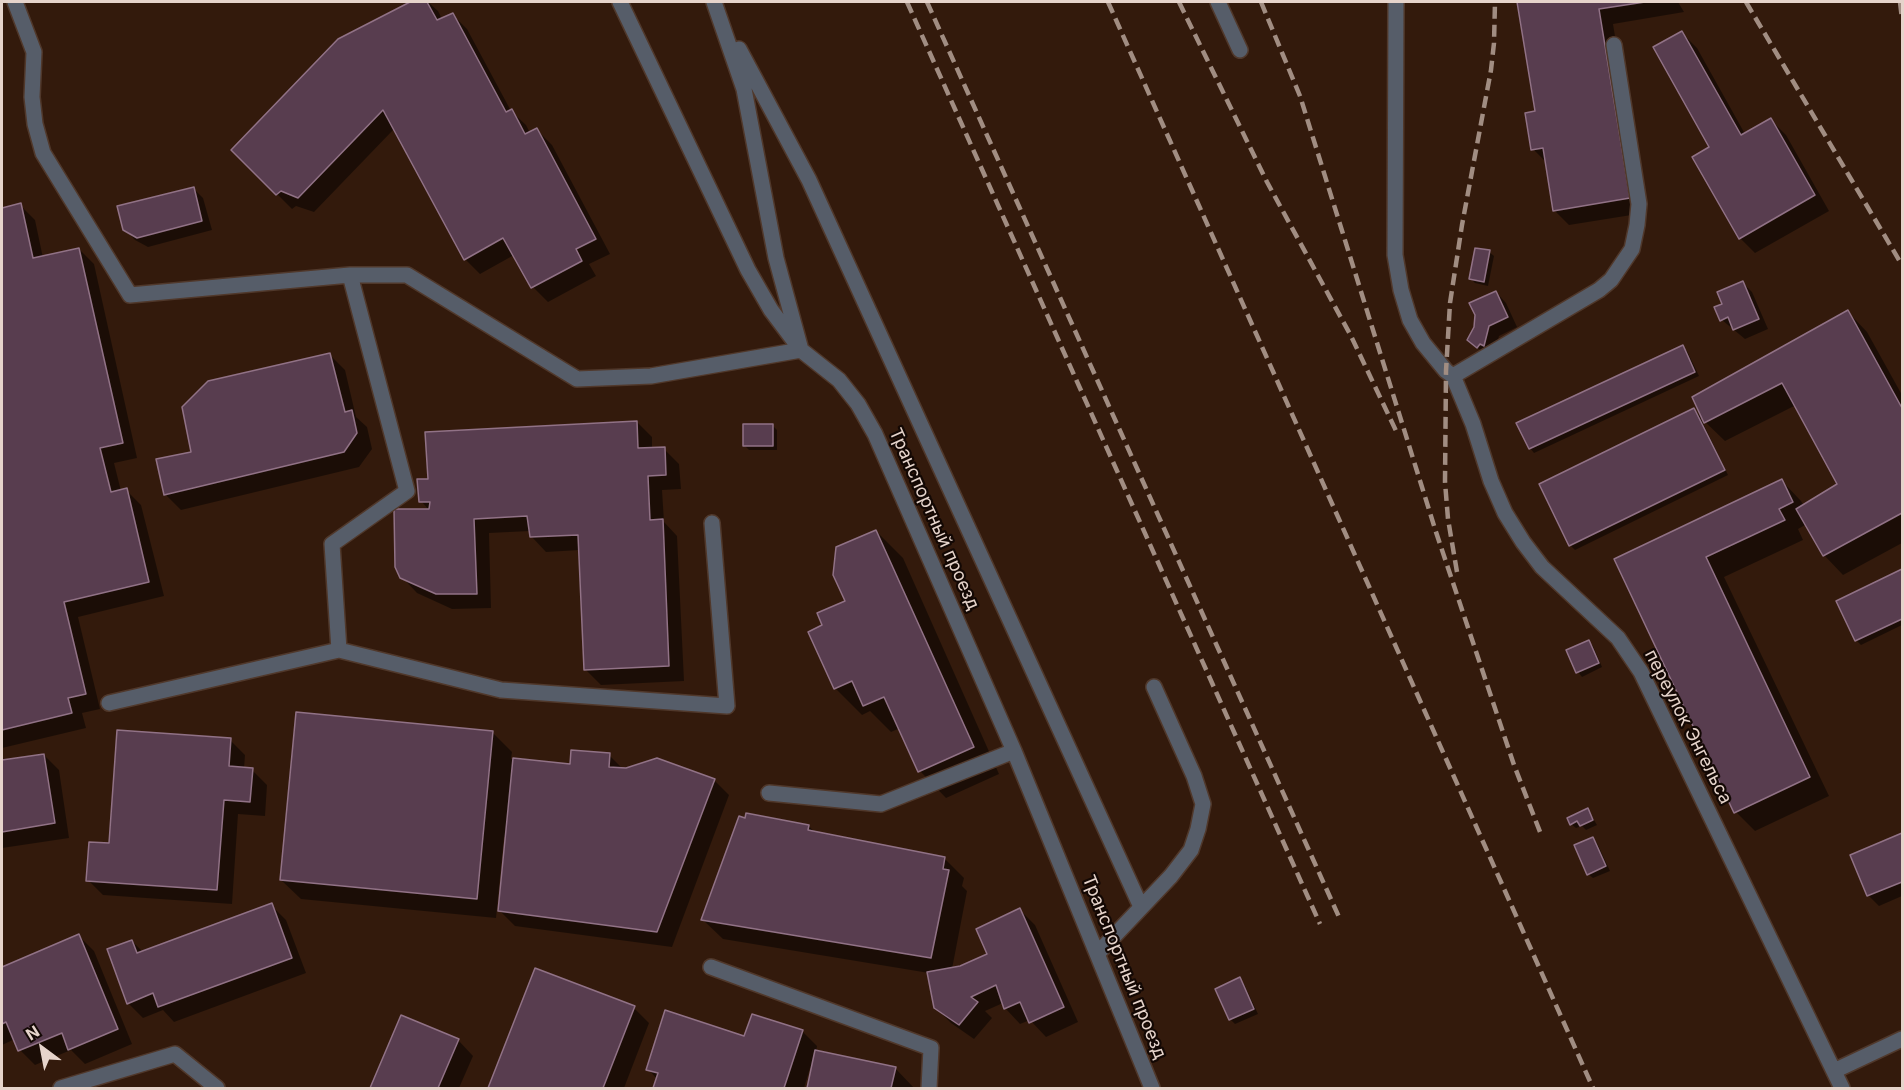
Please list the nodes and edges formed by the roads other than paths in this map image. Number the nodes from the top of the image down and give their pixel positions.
1 (15, 2) edge
2 (620, 2) edge
3 (1218, 2) edge
4 (1396, 2) edge
5 (715, 5) edge
6 (1614, 45) dead end
7 (1240, 50) dead end
8 (350, 275) junction
9 (801, 350) junction
10 (1453, 376) junction
11 (712, 523) dead end
12 (339, 650) junction
13 (1154, 687) dead end
14 (110, 702) dead end
15 (1014, 752) junction
16 (769, 793) dead end
17 (1142, 907) junction
18 (1098, 953) junction
19 (711, 967) dead end
20 (1902, 1040) edge
21 (1834, 1071) junction
22 (61, 1089) edge
23 (217, 1089) edge
24 (929, 1089) edge
25 (1152, 1089) edge
26 (1842, 1089) edge

1 - 8 street
2 - 9 street, Транспортный проезд
3 - 7 street
4 - 10 street, переулок Энгельса
5 - 9 street
5 - 17 street
6 - 10 street
8 - 9 street
8 - 12 street
9 - 15 street, Транспортный проезд
10 - 21 street, переулок Энгельса
11 - 12 street
12 - 14 street
13 - 17 street
15 - 16 street
15 - 18 street, Транспортный проезд
17 - 18 street
18 - 25 street, Транспортный проезд
19 - 24 street
20 - 21 street
21 - 26 street, переулок Энгельса
22 - 23 street

